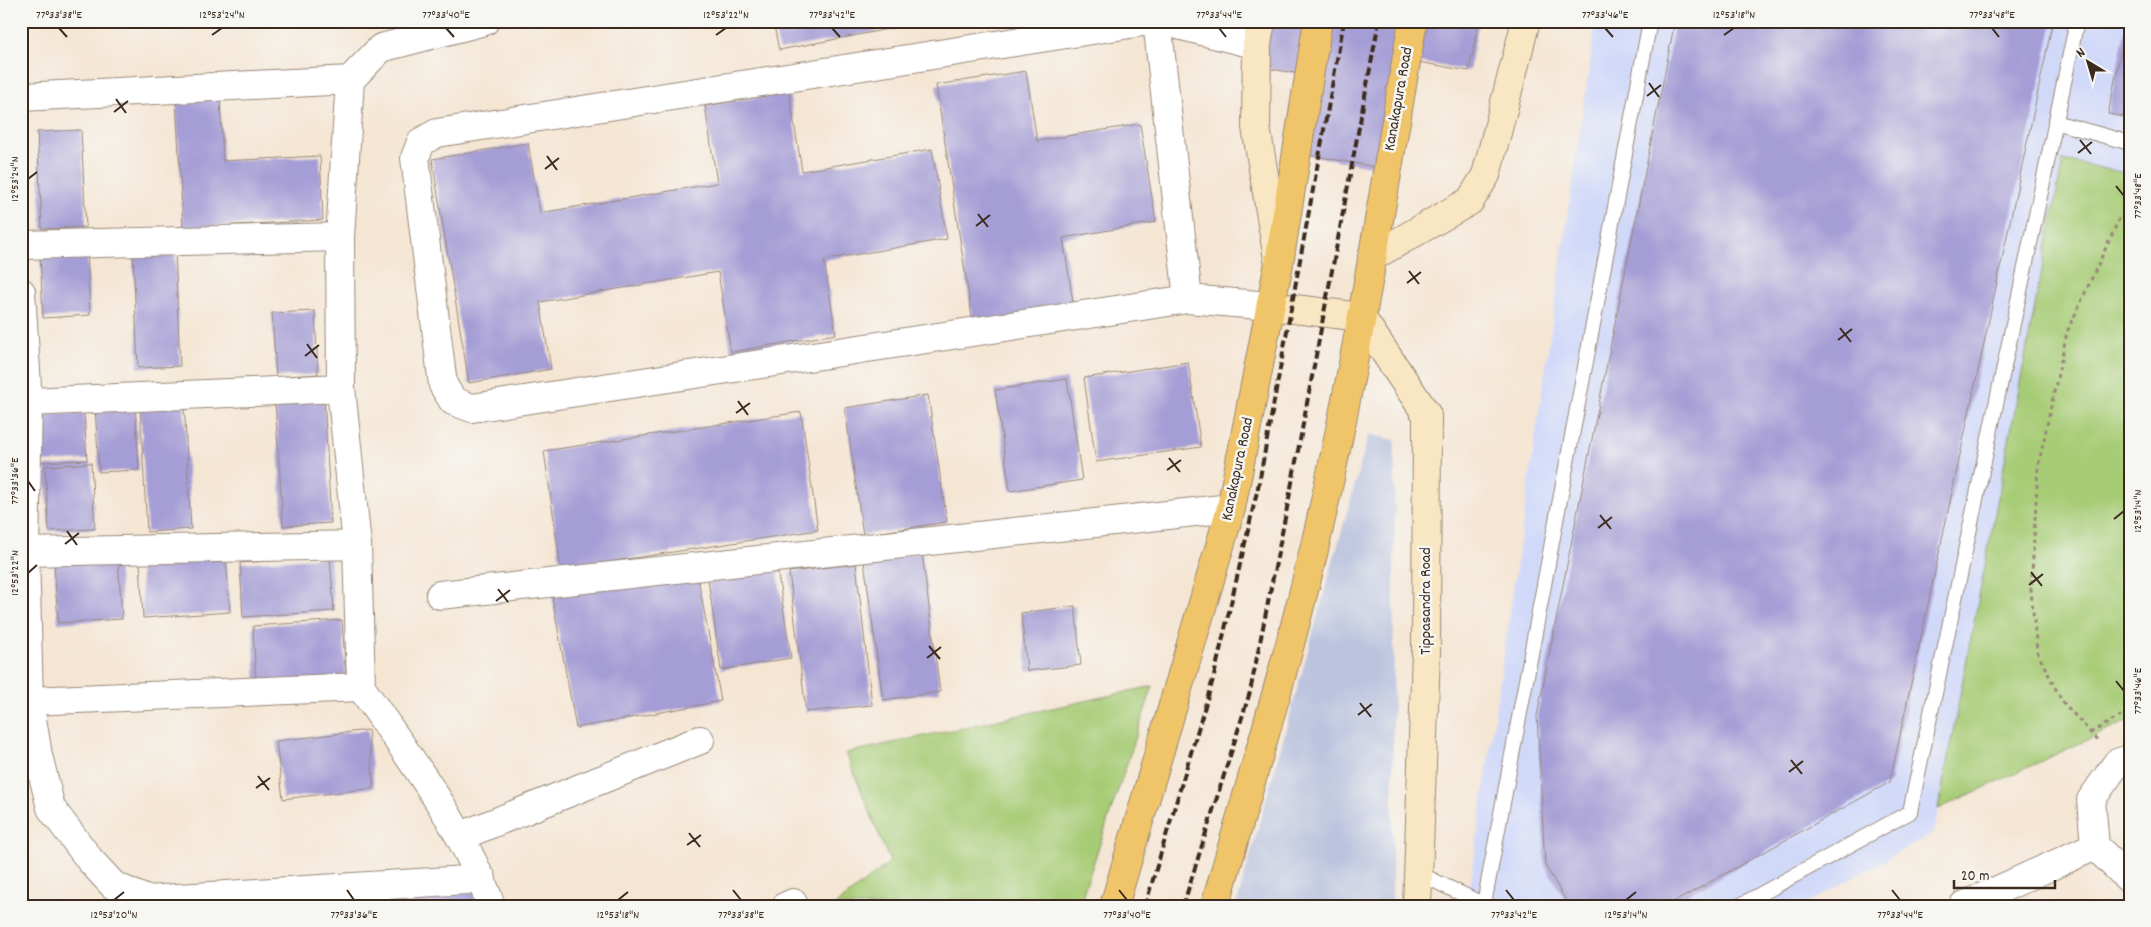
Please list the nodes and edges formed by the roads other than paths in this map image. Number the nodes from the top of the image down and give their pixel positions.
1 (485, 21) edge
2 (1149, 21) edge
3 (1157, 21) edge
4 (1162, 21) edge
5 (1318, 21) edge
6 (1413, 21) edge
7 (1526, 21) edge
8 (1650, 21) edge
9 (2076, 21) edge
10 (451, 26) edge
11 (1259, 33) edge
12 (350, 80) junction
13 (21, 97) edge
14 (2055, 122) junction
15 (2130, 143) edge
16 (340, 237) junction
17 (21, 245) edge
18 (1372, 256) junction
19 (1279, 263) junction
20 (21, 292) edge
21 (1188, 299) junction
22 (1270, 306) junction
23 (1361, 316) junction
24 (341, 388) junction
25 (28, 402) junction
26 (1231, 508) junction
27 (357, 545) junction
28 (25, 552) junction
29 (440, 595) dead end
30 (361, 687) junction
31 (29, 701) junction
32 (700, 740) dead end
33 (2130, 759) edge
34 (461, 836) junction
35 (2095, 846) junction
36 (1418, 874) junction
37 (482, 879) junction
38 (2130, 880) edge
39 (1486, 905) edge
40 (491, 906) edge
41 (1114, 906) edge
42 (1215, 906) edge
43 (1417, 906) edge
44 (1739, 906) edge
45 (1963, 906) edge

1 - 10 street
2 - 21 street
3 - 21 street
4 - 11 street
5 - 19 highway, Kanakapura Road
6 - 18 highway, Kanakapura Road
7 - 18 street
8 - 39 lane
9 - 14 lane
10 - 12 street
11 - 19 street
12 - 13 street
12 - 16 street
14 - 15 lane
14 - 44 lane
16 - 17 street
16 - 24 street
18 - 23 highway, Kanakapura Road
19 - 22 highway, Kanakapura Road
20 - 25 street
21 - 22 street
22 - 23 street
22 - 26 highway, Kanakapura Road
23 - 36 street, Tippasandra Road
23 - 42 highway, Kanakapura Road
24 - 25 street
24 - 27 street
25 - 28 street
26 - 29 street
26 - 41 highway, Kanakapura Road
27 - 28 street
27 - 30 street
28 - 31 street
30 - 31 street
30 - 34 street
31 - 37 street
32 - 34 street
33 - 35 street
34 - 37 street
35 - 38 street
35 - 45 street
36 - 39 lane
36 - 43 street, Tippasandra Road
37 - 40 street

